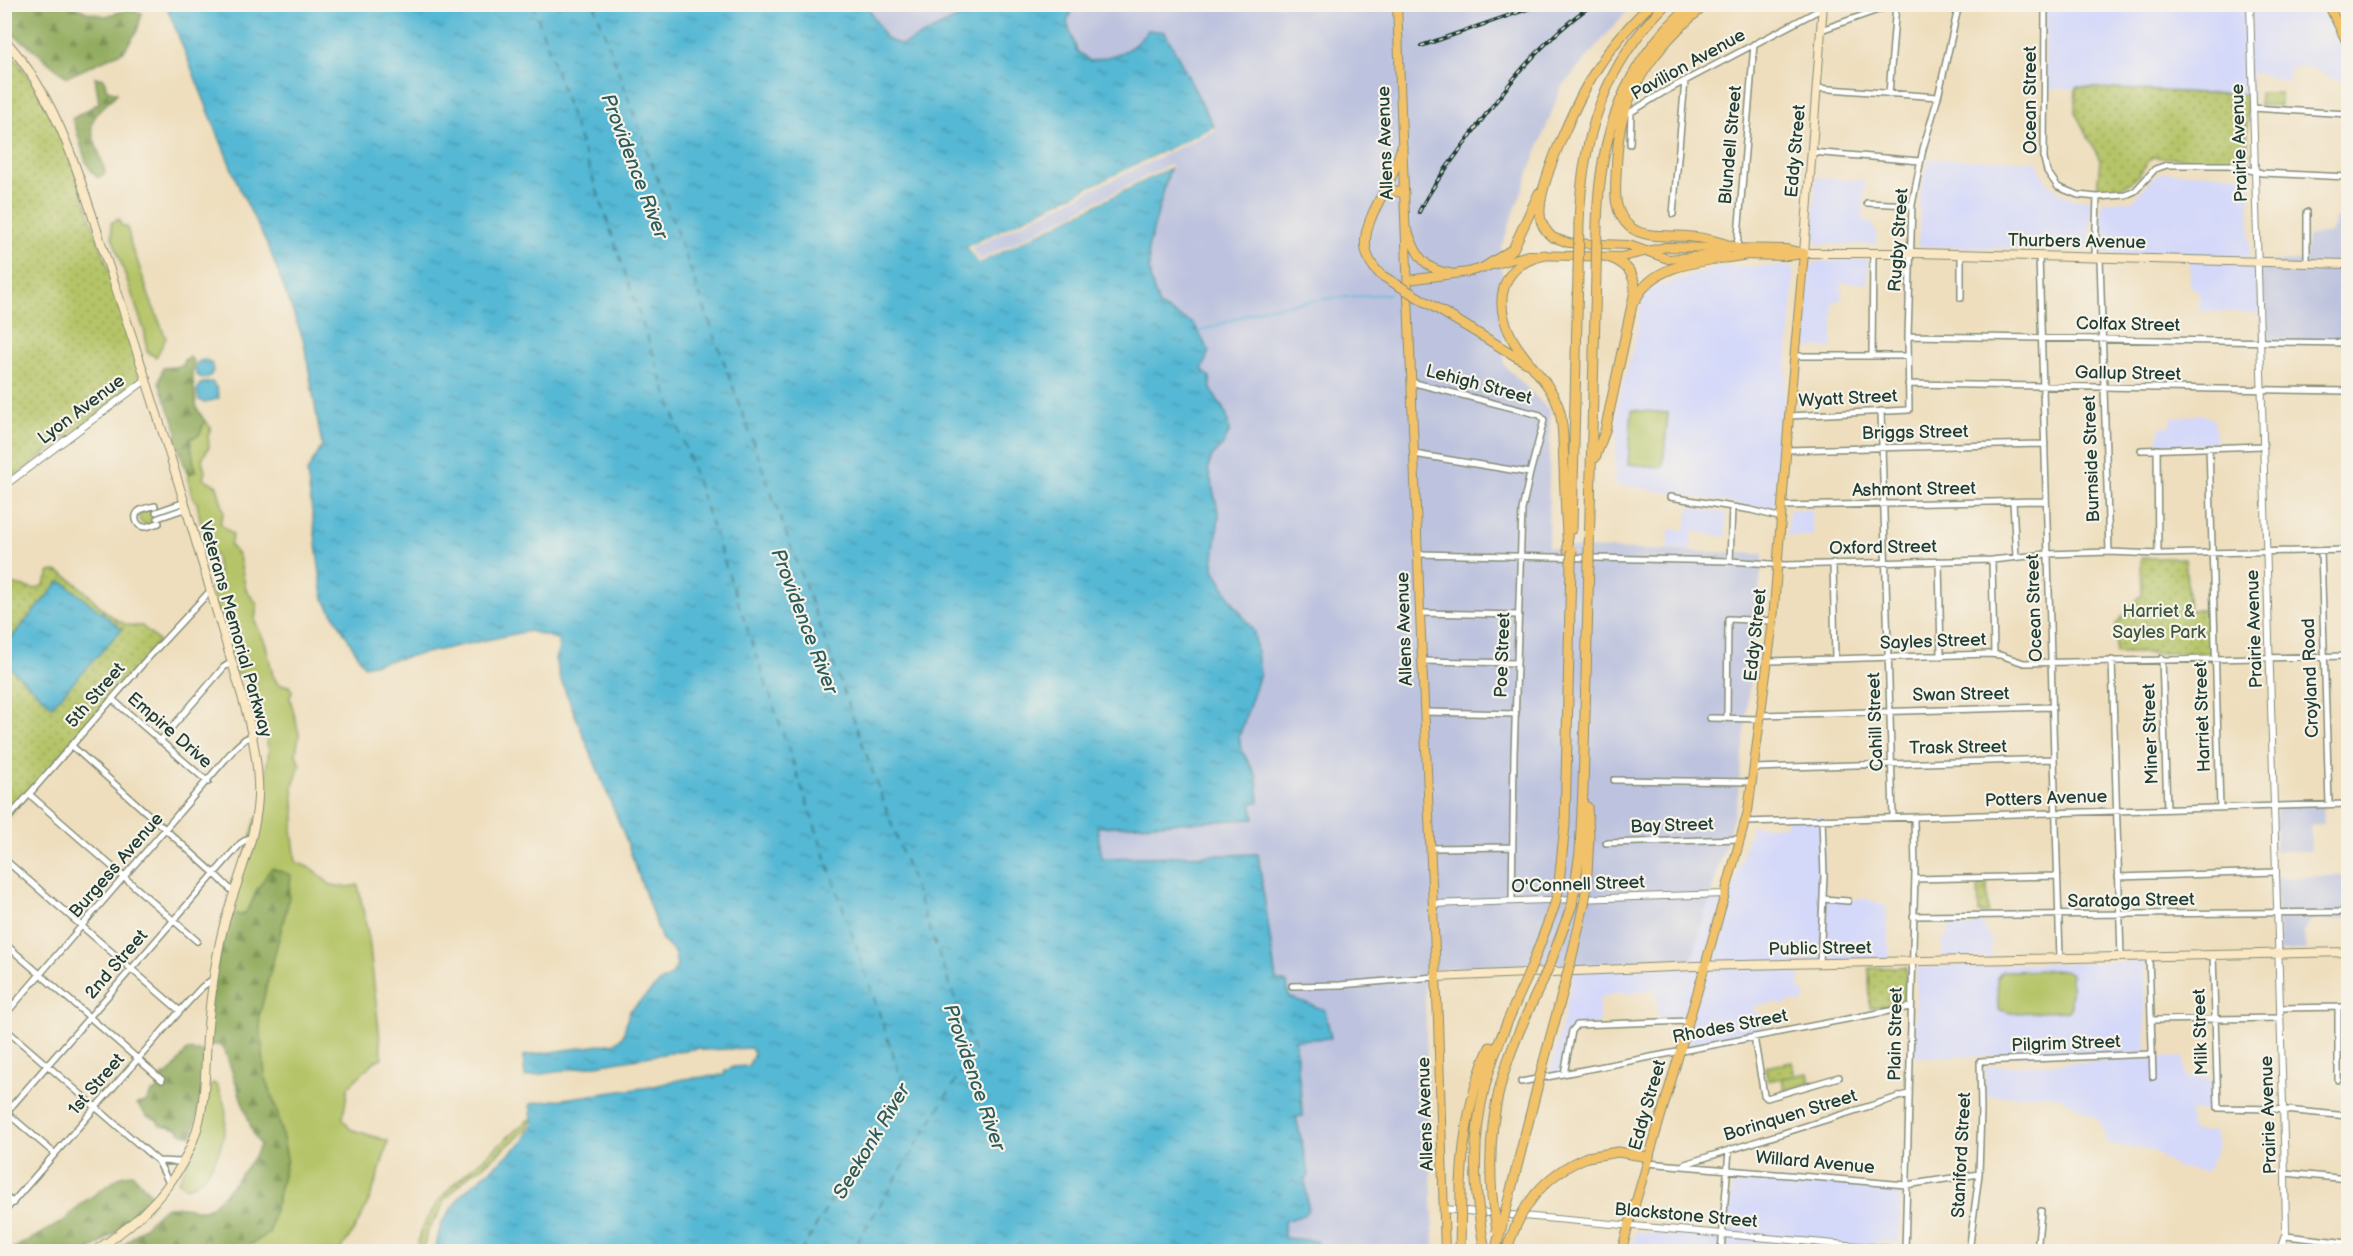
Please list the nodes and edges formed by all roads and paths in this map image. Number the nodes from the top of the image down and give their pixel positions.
1 (1397, 4) edge
2 (1651, 4) edge
3 (1666, 4) edge
4 (1692, 4) edge
5 (1707, 4) edge
6 (1896, 4) edge
7 (1959, 4) edge
8 (2045, 4) edge
9 (2250, 4) edge
10 (2328, 4) edge
11 (1823, 6) edge
12 (2344, 27) edge
13 (1821, 30) junction
14 (4, 39) edge
15 (1754, 44) junction
16 (2349, 45) edge
17 (1685, 81) junction
18 (1816, 88) junction
19 (1889, 94) junction
20 (1938, 97) junction
21 (2253, 108) junction
22 (2349, 114) edge
23 (1630, 144) dead end
24 (1402, 146) junction
25 (1811, 152) junction
26 (1920, 161) junction
27 (2254, 171) junction
28 (2349, 177) edge
29 (1547, 178) junction
30 (1384, 192) junction
31 (1404, 193) junction
32 (2097, 196) junction
33 (1867, 203) dead end
34 (1912, 205) junction
35 (2307, 212) dead end
36 (1673, 214) dead end
37 (1405, 221) junction
38 (1552, 237) joint
39 (1737, 248) junction
40 (1646, 252) junction
41 (1873, 252) junction
42 (1804, 253) junction
43 (1910, 253) junction
44 (1961, 254) junction
45 (1545, 255) junction
46 (1744, 255) junction
47 (2039, 256) junction
48 (1608, 257) junction
49 (2098, 257) junction
50 (2258, 261) junction
51 (2307, 262) junction
52 (2349, 264) edge
53 (1483, 268) junction
54 (1460, 274) junction
55 (1408, 280) junction
56 (1961, 298) dead end
57 (1631, 312) junction
58 (1908, 336) junction
59 (2041, 338) junction
60 (2103, 339) junction
61 (2260, 341) junction
62 (2349, 343) edge
63 (1872, 355) junction
64 (1795, 356) junction
65 (1908, 356) junction
66 (1542, 377) junction
67 (147, 379) junction
68 (1411, 382) junction
69 (1908, 384) junction
70 (2043, 386) junction
71 (2104, 387) junction
72 (2261, 390) junction
73 (2349, 391) edge
74 (1909, 410) joint
75 (1881, 411) junction
76 (1539, 415) joint
77 (1789, 416) junction
78 (2045, 444) junction
79 (2264, 446) junction
80 (2209, 447) junction
81 (1882, 448) junction
82 (2157, 449) junction
83 (1786, 450) junction
84 (2141, 450) dead end
85 (1414, 454) junction
86 (1592, 465) junction
87 (1530, 473) junction
88 (4, 486) edge
89 (1670, 497) dead end
90 (2046, 501) junction
91 (2013, 502) junction
92 (1884, 504) junction
93 (186, 505) junction
94 (1783, 506) junction
95 (1732, 507) junction
96 (157, 514) dead end
97 (1782, 519) junction
98 (1570, 550) junction
99 (2349, 550) edge
100 (2321, 551) junction
101 (2109, 552) junction
102 (2267, 552) junction
103 (2212, 553) junction
104 (1418, 554) junction
105 (2047, 554) junction
106 (2158, 554) junction
107 (1520, 556) junction
108 (2016, 557) junction
109 (1992, 560) junction
110 (1730, 561) junction
111 (1939, 561) junction
112 (1833, 563) junction
113 (1885, 563) junction
114 (1778, 564) junction
115 (211, 590) junction
116 (1420, 613) junction
117 (1519, 615) junction
118 (1773, 621) junction
119 (1995, 654) junction
120 (1941, 656) junction
121 (2324, 656) junction
122 (2349, 656) edge
123 (1888, 658) junction
124 (2162, 658) junction
125 (2270, 658) junction
126 (1835, 659) junction
127 (2216, 659) junction
128 (2112, 660) junction
129 (1422, 661) junction
130 (1769, 661) junction
131 (232, 662) junction
132 (2051, 662) junction
133 (1517, 663) junction
134 (112, 699) junction
135 (2052, 707) junction
136 (1890, 711) junction
137 (1424, 712) junction
138 (1515, 714) junction
139 (1762, 717) junction
140 (1710, 718) dead end
141 (1727, 718) junction
142 (252, 736) junction
143 (160, 741) junction
144 (71, 746) junction
145 (2054, 759) junction
146 (1892, 764) junction
147 (1754, 768) junction
148 (1614, 780) dead end
149 (208, 782) junction
150 (1752, 782) junction
151 (1583, 789) junction
152 (29, 794) junction
153 (2329, 804) junction
154 (2349, 804) edge
155 (2274, 806) junction
156 (2220, 807) junction
157 (2167, 809) junction
158 (2116, 811) junction
159 (2055, 813) junction
160 (1893, 817) junction
161 (1914, 817) junction
162 (1822, 819) junction
163 (1745, 822) junction
164 (4, 823) edge
165 (165, 830) junction
166 (252, 835) junction
167 (1740, 838) junction
168 (1606, 843) dead end
169 (1512, 847) junction
170 (1430, 848) junction
171 (4, 860) edge
172 (2276, 872) junction
173 (214, 873) junction
174 (2057, 876) junction
175 (2118, 877) junction
176 (124, 878) junction
177 (1915, 879) junction
178 (234, 893) junction
179 (1725, 894) junction
180 (1823, 899) junction
181 (1512, 901) junction
182 (1848, 901) dead end
183 (1432, 904) junction
184 (2349, 912) edge
185 (2277, 913) junction
186 (2119, 915) junction
187 (1914, 916) junction
188 (2059, 916) junction
189 (173, 921) junction
190 (82, 927) junction
191 (197, 941) dead end
192 (4, 943) edge
193 (2349, 952) edge
194 (2278, 953) junction
195 (2213, 955) junction
196 (2149, 956) junction
197 (2121, 957) junction
198 (2060, 958) junction
199 (1912, 962) junction
200 (1820, 963) junction
201 (1705, 966) junction
202 (131, 969) junction
203 (40, 974) junction
204 (1435, 977) junction
205 (213, 979) junction
206 (1292, 986) dead end
207 (1910, 1007) junction
208 (2338, 1007) junction
209 (2349, 1007) edge
210 (2280, 1008) junction
211 (180, 1011) junction
212 (4, 1016) edge
213 (90, 1017) junction
214 (2280, 1018) junction
215 (1507, 1019) junction
216 (2215, 1019) junction
217 (2151, 1020) junction
218 (1689, 1021) junction
219 (4, 1028) edge
220 (1754, 1036) junction
221 (1680, 1052) junction
222 (2152, 1054) junction
223 (138, 1059) junction
224 (1980, 1060) joint
225 (48, 1065) junction
226 (1564, 1074) junction
227 (1839, 1077) dead end
228 (2153, 1077) dead end
229 (162, 1080) dead end
230 (2338, 1080) dead end
231 (1521, 1082) dead end
232 (1908, 1094) junction
233 (97, 1107) junction
234 (2283, 1109) junction
235 (5, 1113) edge
236 (2349, 1116) edge
237 (1729, 1149) junction
238 (54, 1154) junction
239 (1648, 1160) junction
240 (158, 1161) junction
241 (182, 1162) junction
242 (1681, 1166) junction
243 (1728, 1170) junction
244 (2285, 1173) junction
245 (1979, 1174) junction
246 (2349, 1179) edge
247 (169, 1183) junction
248 (1906, 1185) junction
249 (4, 1195) edge
250 (13, 1203) junction
251 (1444, 1209) junction
252 (2040, 1211) dead end
253 (4, 1212) edge
254 (1629, 1225) junction
255 (1722, 1233) junction
256 (2286, 1236) junction
257 (2349, 1243) edge
258 (1905, 1250) edge
259 (93, 1251) edge
260 (1445, 1251) edge
261 (1460, 1251) edge
262 (1485, 1251) edge
263 (1496, 1251) edge
264 (1504, 1251) edge
265 (1621, 1251) edge
266 (1721, 1251) edge
267 (1925, 1251) edge
268 (1970, 1251) edge
269 (2037, 1251) edge
270 (2279, 1251) edge

1 - 24 main road, Allens Avenue
2 - 29 highway
3 - 98 highway, bridge
4 - 86 highway, bridge
5 - 39 highway
6 - 13 street
6 - 19 street
7 - 20 street, Rugby Street
8 - 32 street, Ocean Street
9 - 21 street, Prairie Avenue
10 - 12 main road
11 - 13 main road, Eddy Street
11 - 15 street, Pavilion Avenue
12 - 16 main road
13 - 18 main road, Eddy Street
14 - 67 main road, Veterans Memorial Parkway
15 - 17 street, Pavilion Avenue
15 - 39 street, Blundell Street
17 - 23 street, Pavilion Avenue
17 - 36 street
18 - 19 street
18 - 25 main road, Eddy Street
19 - 20 street
20 - 26 street, Rugby Street
21 - 22 street
21 - 27 street, Prairie Avenue
24 - 30 highway
24 - 31 main road, Allens Avenue
25 - 26 street
25 - 42 main road, Eddy Street
26 - 34 street, Rugby Street
27 - 28 street, Ocean Street
27 - 32 street, Ocean Street
27 - 50 street, Prairie Avenue
29 - 38 highway
29 - 53 highway
30 - 31 highway
30 - 66 highway, bridge
31 - 37 main road, Allens Avenue
32 - 49 street, Burnside Street
33 - 34 street
34 - 43 street, Rugby Street
35 - 51 street
37 - 54 main road
37 - 55 main road, Allens Avenue
38 - 40 main road, Thurbers Avenue
39 - 40 main road, Thurbers Avenue
39 - 42 main road, Thurbers Avenue
40 - 46 main road, Thurbers Avenue
40 - 48 main road, Thurbers Avenue
41 - 42 main road, Thurbers Avenue
41 - 43 main road, Thurbers Avenue
41 - 63 street
42 - 46 main road, Thurbers Avenue
42 - 64 main road, Eddy Street
43 - 44 main road, Thurbers Avenue
43 - 58 street, Rugby Street
44 - 47 main road, Thurbers Avenue
44 - 56 street
45 - 48 main road, Thurbers Avenue
45 - 53 main road, Thurbers Avenue
45 - 66 highway
46 - 57 highway
47 - 49 main road, Thurbers Avenue
47 - 59 street, Ocean Street
48 - 57 highway
49 - 50 main road, Thurbers Avenue
49 - 60 street, Burnside Street
50 - 51 main road, Thurbers Avenue
50 - 61 street, Prairie Avenue
51 - 52 main road, Thurbers Avenue
53 - 54 main road, Thurbers Avenue
54 - 55 main road, Thurbers Avenue
55 - 68 main road, Allens Avenue
57 - 86 highway
58 - 59 street, Colfax Street
58 - 65 street, Rugby Street
59 - 60 street, Colfax Street
59 - 70 street, Ocean Street
60 - 61 street, Colfax Street
60 - 71 street, Burnside Street
61 - 62 street, Colfax Street
61 - 72 street, Prairie Avenue
63 - 64 street
63 - 65 street
64 - 77 main road, Eddy Street
65 - 69 street, Rugby Street
66 - 98 highway
67 - 88 street, Lyon Avenue
67 - 93 main road, Veterans Memorial Parkway
68 - 76 street, Lehigh Street
68 - 85 main road, Allens Avenue
69 - 70 street, Gallup Street
69 - 74 street, Rugby Street
70 - 71 street, Gallup Street
70 - 78 street, Ocean Street
71 - 72 street, Gallup Street
71 - 101 street, Burnside Street
72 - 73 street, Gallup Street
72 - 79 street, Prairie Avenue
74 - 75 street, Wyatt Street
75 - 77 street, Wyatt Street
75 - 81 street, Cahill Street
76 - 87 street, Poe Street
77 - 83 main road, Eddy Street
78 - 81 street, Briggs Street
78 - 90 street, Ocean Street
79 - 80 street
79 - 102 street, Prairie Avenue
80 - 82 street
80 - 103 street, Harriet Street
81 - 83 street, Briggs Street
81 - 92 street, Cahill Street
82 - 84 street
82 - 106 street
83 - 94 main road, Eddy Street
85 - 87 street
85 - 104 main road, Allens Avenue
86 - 151 highway, bridge
87 - 107 street, Poe Street
89 - 95 street
90 - 91 street, Ashmont Street
90 - 105 street, Ocean Street
91 - 92 street, Ashmont Street
91 - 108 street
92 - 94 street, Ashmont Street
92 - 113 street, Cahill Street
93 - 96 street
93 - 115 main road, Veterans Memorial Parkway
94 - 97 main road, Eddy Street
95 - 97 street
95 - 110 street
97 - 114 main road, Eddy Street
98 - 215 highway, bridge
99 - 100 street, Oxford Street
100 - 102 street, Oxford Street
100 - 121 street, Croyland Road
101 - 105 street, Oxford Street
101 - 106 street, Oxford Street
102 - 103 street, Oxford Street
102 - 125 street, Prairie Avenue
103 - 106 street, Oxford Street
103 - 127 street, Harriet Street
104 - 107 street, Oxford Street
104 - 116 main road, Allens Avenue
105 - 108 street, Oxford Street
105 - 132 street, Ocean Street
107 - 110 street, Oxford Street
107 - 117 street, Poe Street
108 - 109 street, Oxford Street
109 - 111 street, Oxford Street
109 - 119 street
110 - 114 street, Oxford Street
111 - 113 street, Oxford Street
111 - 120 street
112 - 113 street, Oxford Street
112 - 114 street, Oxford Street
112 - 126 street
113 - 123 street, Cahill Street
114 - 118 main road, Eddy Street
115 - 131 main road, Veterans Memorial Parkway
115 - 134 street, 5th Street
116 - 117 street
116 - 129 main road, Allens Avenue
117 - 133 street, Poe Street
118 - 130 main road, Eddy Street
118 - 141 street
119 - 120 street, Sayles Street
119 - 132 street, Sayles Street
120 - 123 street, Sayles Street
121 - 122 street, Sayles Street
121 - 125 street, Sayles Street
121 - 153 street, Croyland Road
123 - 126 street, Sayles Street
123 - 136 street, Cahill Street
124 - 127 street, Sayles Street
124 - 128 street, Sayles Street
124 - 157 street, Miner Street
125 - 127 street, Sayles Street
125 - 155 street, Prairie Avenue
126 - 130 street, Sayles Street
127 - 156 street, Harriet Street
128 - 132 street, Sayles Street
128 - 158 street
129 - 133 street
129 - 137 main road, Allens Avenue
130 - 139 main road, Eddy Street
131 - 142 main road, Veterans Memorial Parkway
131 - 143 street
132 - 135 street, Ocean Street
133 - 138 street, Poe Street
134 - 143 street, Empire Drive
134 - 144 street, 5th Street
135 - 136 street, Swan Street
135 - 145 street, Ocean Street
136 - 139 street, Swan Street
136 - 146 street, Cahill Street
137 - 138 street
137 - 170 main road, Allens Avenue
138 - 169 street, Poe Street
139 - 141 street, Swan Street
139 - 147 main road, Eddy Street
140 - 141 street, Swan Street
142 - 149 street, Burgess Avenue
142 - 166 main road, Veterans Memorial Parkway
143 - 149 street, Empire Drive
144 - 152 street, 5th Street
144 - 165 street
145 - 146 street, Trask Street
145 - 159 street, Ocean Street
146 - 147 street, Trask Street
146 - 160 street, Cahill Street
147 - 150 main road, Eddy Street
148 - 150 street
149 - 165 street, Burgess Avenue
150 - 163 main road, Eddy Street
151 - 263 highway, bridge
151 - 264 highway, bridge
152 - 164 street, 5th Street
152 - 176 street
153 - 154 street, Potters Avenue
153 - 155 street, Potters Avenue
155 - 156 street, Potters Avenue
155 - 172 street, Prairie Avenue
156 - 157 street, Potters Avenue
157 - 158 street, Potters Avenue
158 - 159 street, Potters Avenue
158 - 175 street
159 - 161 street, Potters Avenue
159 - 174 street, Ocean Street
160 - 161 street, Potters Avenue
160 - 162 street, Potters Avenue
161 - 177 street, Plain Street
162 - 163 street, Potters Avenue
162 - 180 street
163 - 167 main road, Eddy Street
165 - 173 street
165 - 176 street, Burgess Avenue
166 - 173 street, 2nd Street
166 - 178 main road, Veterans Memorial Parkway
167 - 168 street, Bay Street
167 - 179 main road, Eddy Street
169 - 170 street
169 - 181 street, Poe Street
170 - 183 main road, Allens Avenue
171 - 190 street
172 - 175 street
172 - 185 street, Prairie Avenue
173 - 178 street
173 - 189 street, 2nd Street
174 - 177 street
174 - 188 street, Ocean Street
175 - 186 street
176 - 189 street
176 - 190 street, Burgess Avenue
177 - 187 street, Plain Street
178 - 205 main road, Veterans Memorial Parkway
179 - 181 street, O'Connell Street
179 - 201 main road, Eddy Street
180 - 182 street
180 - 200 street
181 - 183 street, O'Connell Street
183 - 204 main road, Allens Avenue
184 - 185 street, Saratoga Street
185 - 186 street, Saratoga Street
185 - 194 street, Prairie Avenue
186 - 188 street, Saratoga Street
186 - 197 street
187 - 188 street, Saratoga Street
187 - 199 street, Plain Street
188 - 198 street, Ocean Street
189 - 191 street
189 - 202 street, 2nd Street
190 - 202 street
190 - 203 street, Burgess Avenue
192 - 203 street
193 - 194 main road, Public Street
194 - 195 main road, Public Street
194 - 210 street, Prairie Avenue
195 - 196 main road, Public Street
195 - 216 street, Milk Street
196 - 197 main road, Public Street
196 - 217 street
197 - 198 main road, Public Street
198 - 199 main road, Public Street
199 - 200 main road, Public Street
199 - 207 street, Plain Street
200 - 201 main road, Public Street
201 - 204 main road, Public Street
201 - 218 main road, Eddy Street
202 - 211 street
202 - 213 street, 2nd Street
203 - 212 street, Burgess Avenue
203 - 213 street
204 - 206 street, Public Street
204 - 251 main road, Allens Avenue
205 - 211 street, 1st Street
205 - 241 main road, Veterans Memorial Parkway
207 - 220 street, Rhodes Street
207 - 232 street, Plain Street
208 - 209 street
208 - 210 street
208 - 230 street
210 - 214 street, Prairie Avenue
211 - 223 street, 1st Street
213 - 223 street
213 - 225 street, 2nd Street
214 - 216 street
214 - 234 street, Prairie Avenue
215 - 261 highway, bridge
215 - 262 highway, bridge
216 - 217 street
216 - 234 street, Milk Street
217 - 222 street
218 - 221 main road, Eddy Street
218 - 226 street
219 - 225 street
220 - 221 street, Rhodes Street
220 - 227 street
221 - 226 street, Rhodes Street
221 - 239 main road, Eddy Street
222 - 224 street, Pilgrim Street
222 - 228 street
223 - 229 street
223 - 233 street, 1st Street
224 - 245 street, Staniford Street
225 - 233 street
225 - 235 street, 2nd Street
226 - 231 street, Rhodes Street
232 - 237 street, Borinquen Street
232 - 248 street, Plain Street
233 - 238 street, 1st Street
233 - 240 street
234 - 236 street
234 - 244 street, Prairie Avenue
235 - 238 street
237 - 242 street, Borinquen Street
237 - 243 street
238 - 250 street, 1st Street
239 - 242 street, Willard Avenue
239 - 254 main road, Eddy Street
239 - 264 highway, bridge
240 - 241 street
240 - 247 street
241 - 247 main road, Veterans Memorial Parkway
242 - 243 street, Willard Avenue
243 - 248 street, Willard Avenue
243 - 255 street
244 - 246 street
244 - 256 street, Prairie Avenue
245 - 248 street, Willard Avenue
245 - 268 street, Staniford Street
247 - 259 main road, Veterans Memorial Parkway
248 - 258 street, Plain Street
249 - 250 street
250 - 253 street, 1st Street
251 - 254 street, Blackstone Street
251 - 260 main road, Allens Avenue
252 - 269 street
254 - 255 street, Blackstone Street
254 - 265 main road, Eddy Street
255 - 258 street, Blackstone Street
255 - 266 street
256 - 257 street
256 - 270 street, Prairie Avenue
258 - 267 street, Blackstone Street

